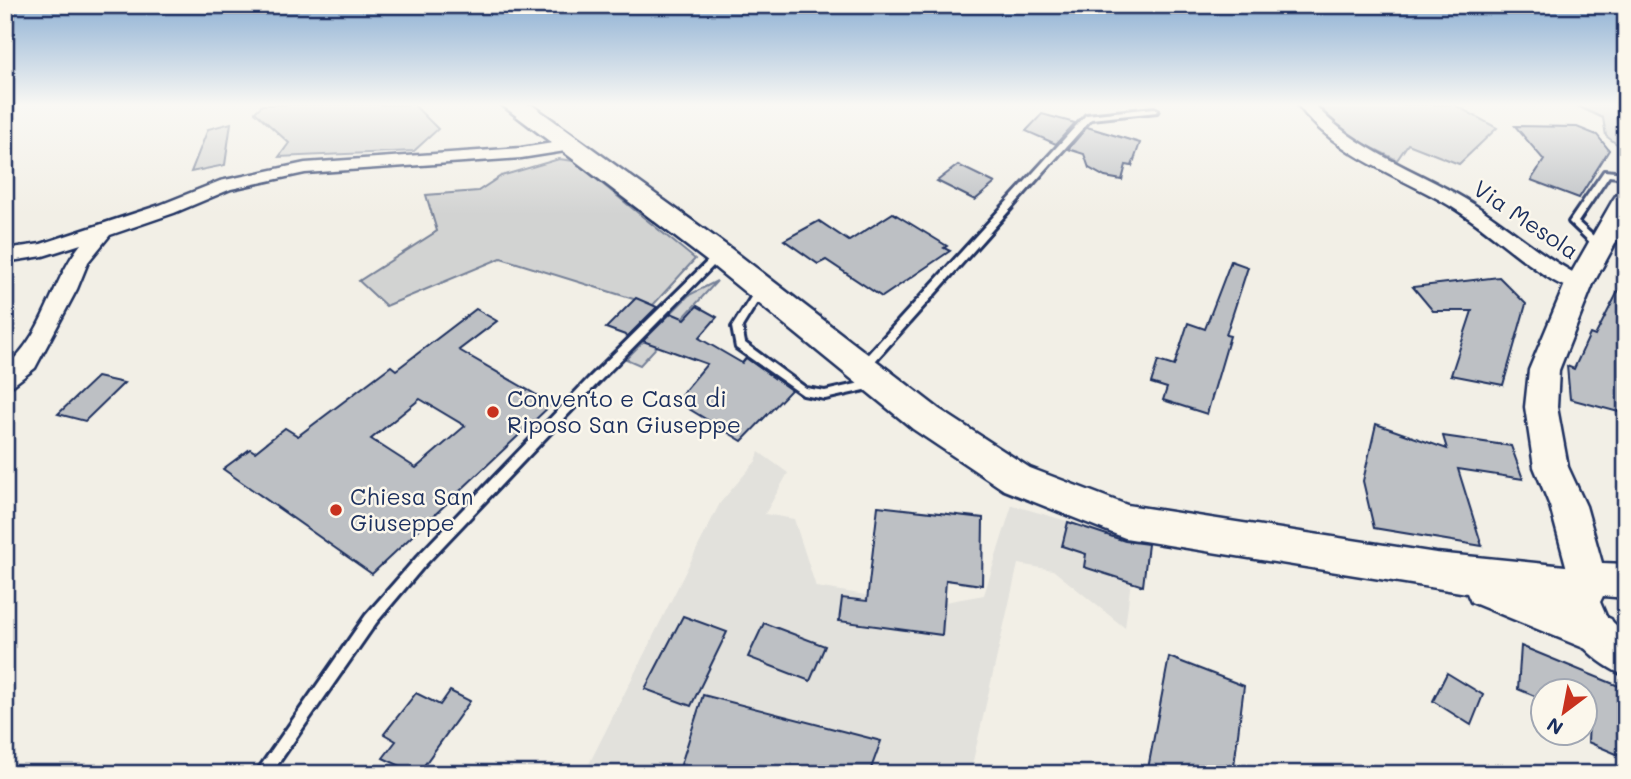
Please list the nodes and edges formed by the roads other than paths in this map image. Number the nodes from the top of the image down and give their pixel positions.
1 (567, 141) edge
2 (1068, 141) edge
3 (1351, 141) edge
4 (572, 145) junction
5 (1626, 176) edge
6 (1626, 200) edge
7 (103, 230) junction
8 (1600, 247) junction
9 (719, 255) junction
10 (5, 256) edge
11 (1579, 284) junction
12 (761, 288) junction
13 (871, 375) junction
14 (5, 379) edge
15 (1568, 506) junction
16 (1436, 571) junction
17 (1626, 574) edge
18 (1626, 580) edge
19 (1587, 585) junction
20 (1611, 645) edge
21 (262, 774) edge

1 - 4 main road
2 - 13 lane
3 - 11 street, Via Mesola
4 - 7 street
4 - 9 main road
5 - 8 lane
6 - 8 main road
7 - 10 street
7 - 14 street
8 - 11 main road
9 - 12 main road
9 - 21 lane
11 - 15 main road
12 - 13 main road
12 - 13 lane
13 - 16 main road
15 - 17 main road
15 - 19 main road
16 - 19 main road
16 - 20 main road
18 - 19 main road
19 - 20 main road

